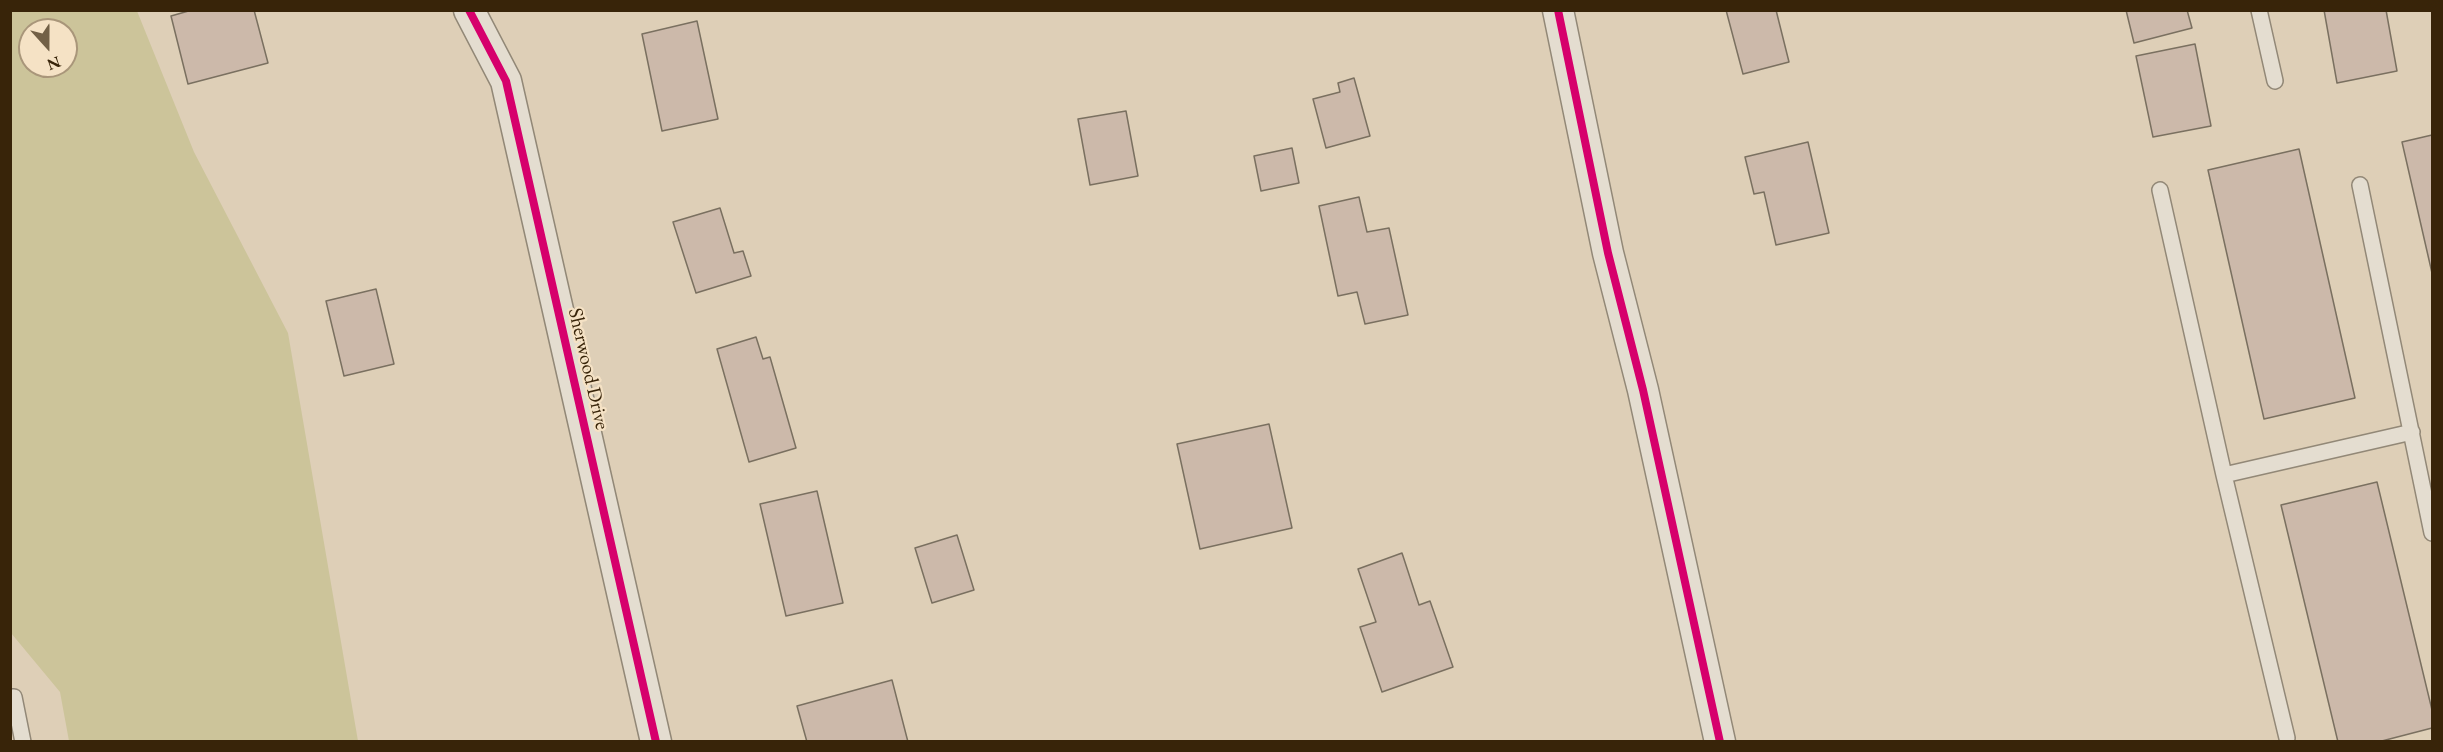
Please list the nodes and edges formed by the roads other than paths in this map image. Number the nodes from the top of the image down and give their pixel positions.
1 (469, 10) edge
2 (1558, 10) edge
3 (2259, 10) edge
4 (2275, 81) dead end
5 (2360, 184) dead end
6 (2160, 190) dead end
7 (2412, 432) junction
8 (2224, 475) junction
9 (2433, 533) edge
10 (12, 693) edge
11 (2287, 738) dead end
12 (23, 741) edge
13 (656, 741) edge
14 (1720, 741) edge

1 - 13 street, Sherwood Drive
2 - 14 street
3 - 4 lane
5 - 7 lane
6 - 8 lane
7 - 8 lane
7 - 9 lane
8 - 11 lane
10 - 12 lane

